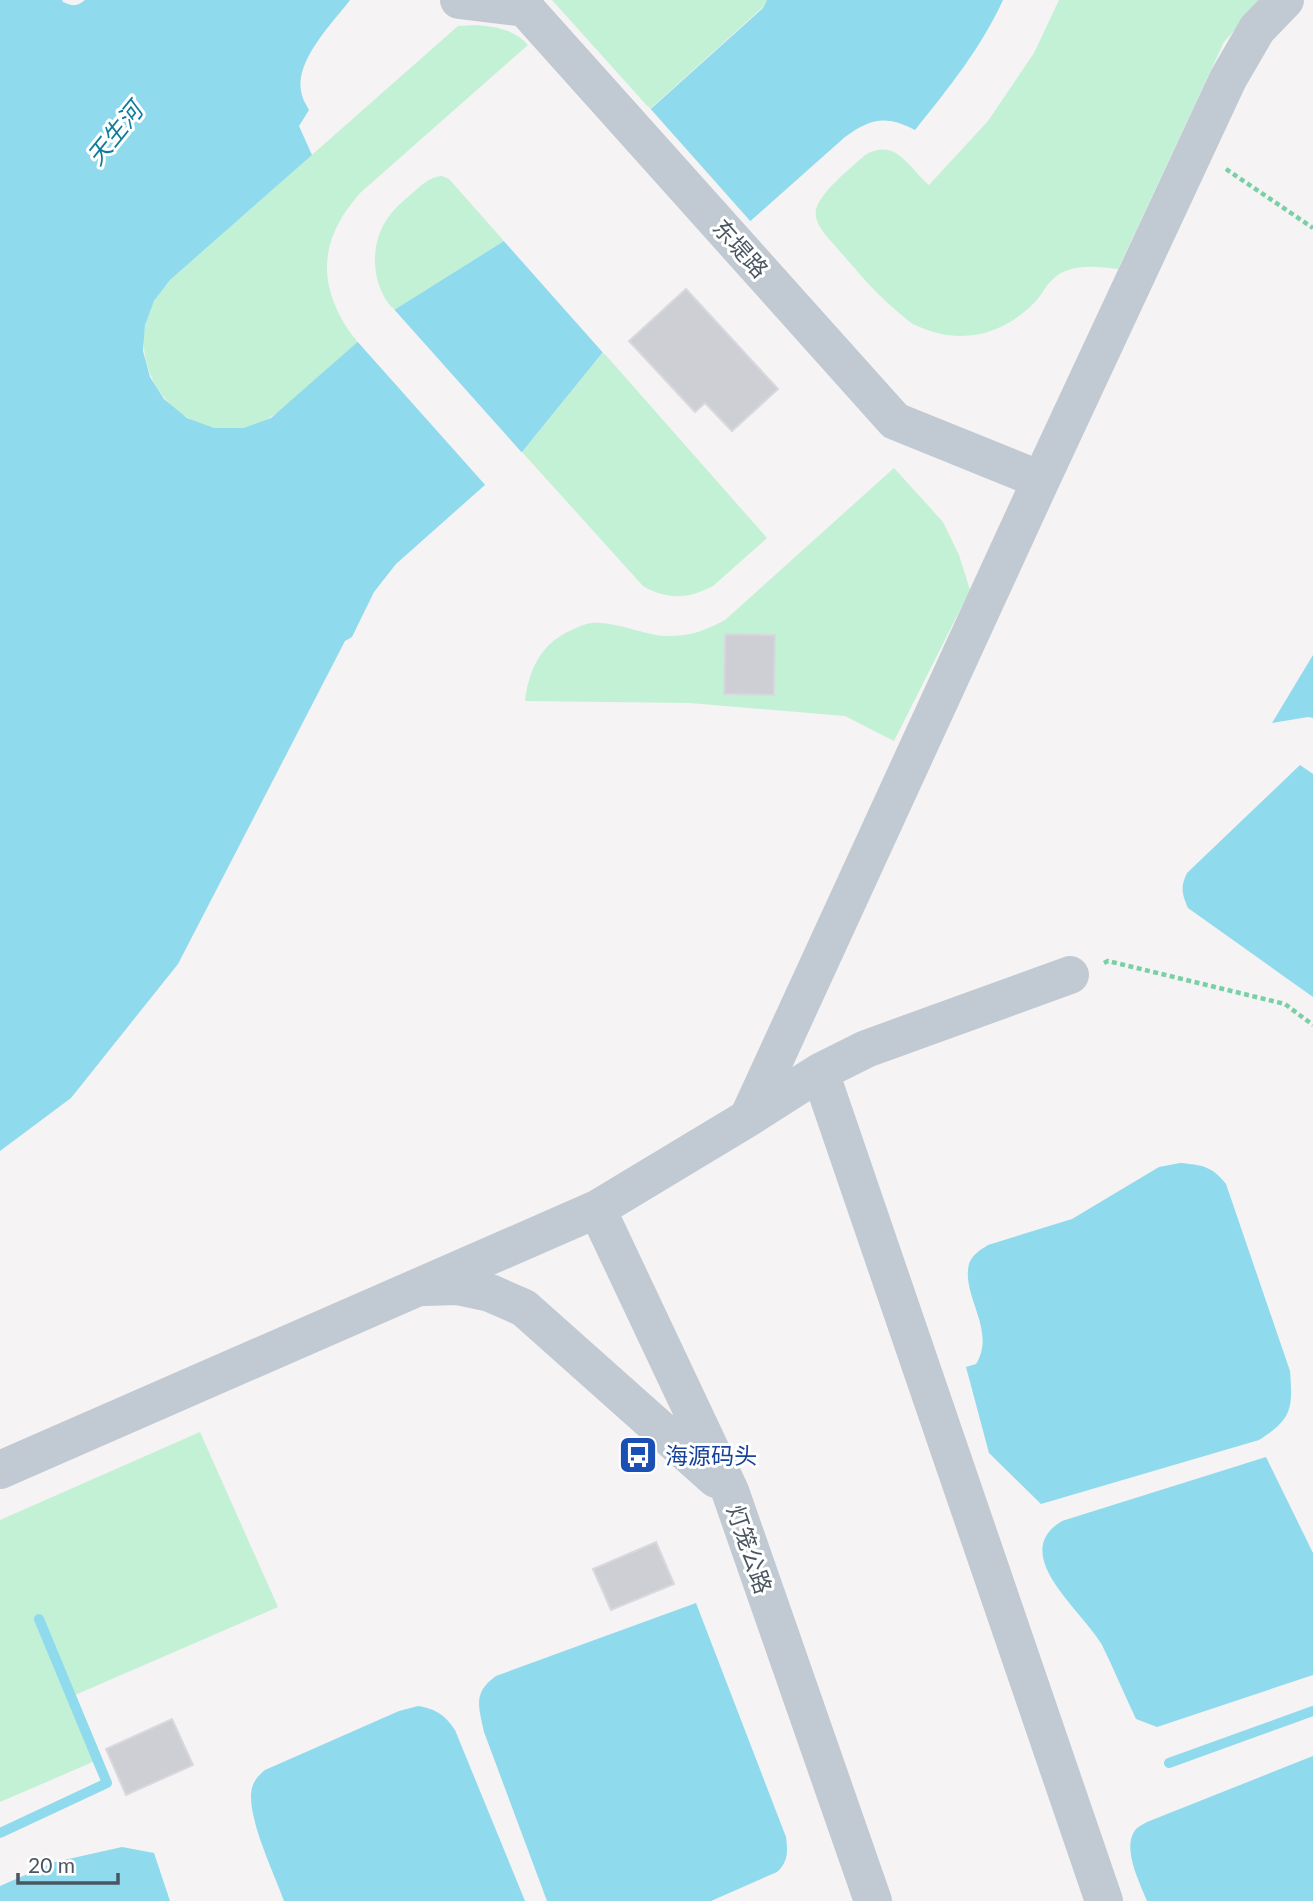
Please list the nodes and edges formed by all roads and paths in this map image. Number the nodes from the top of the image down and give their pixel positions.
1 (1285, 0) edge
2 (470, 2) edge
3 (1196, 149) junction
4 (1313, 228) edge
5 (1041, 480) junction
6 (1070, 975) joint
7 (1313, 1025) edge
8 (820, 1072) junction
9 (748, 1118) junction
10 (597, 1209) junction
11 (416, 1288) junction
12 (0, 1469) edge
13 (730, 1491) junction
14 (873, 1901) edge
15 (1104, 1901) edge

1 - 3 street
2 - 5 street, 东堤路
3 - 4 path
3 - 5 street
5 - 9 street
6 - 7 path
6 - 8 street
8 - 9 street
8 - 15 street
9 - 10 street
10 - 11 street
10 - 13 street, 灯笼公路
11 - 12 street
11 - 13 street
13 - 14 street, 灯笼公路

